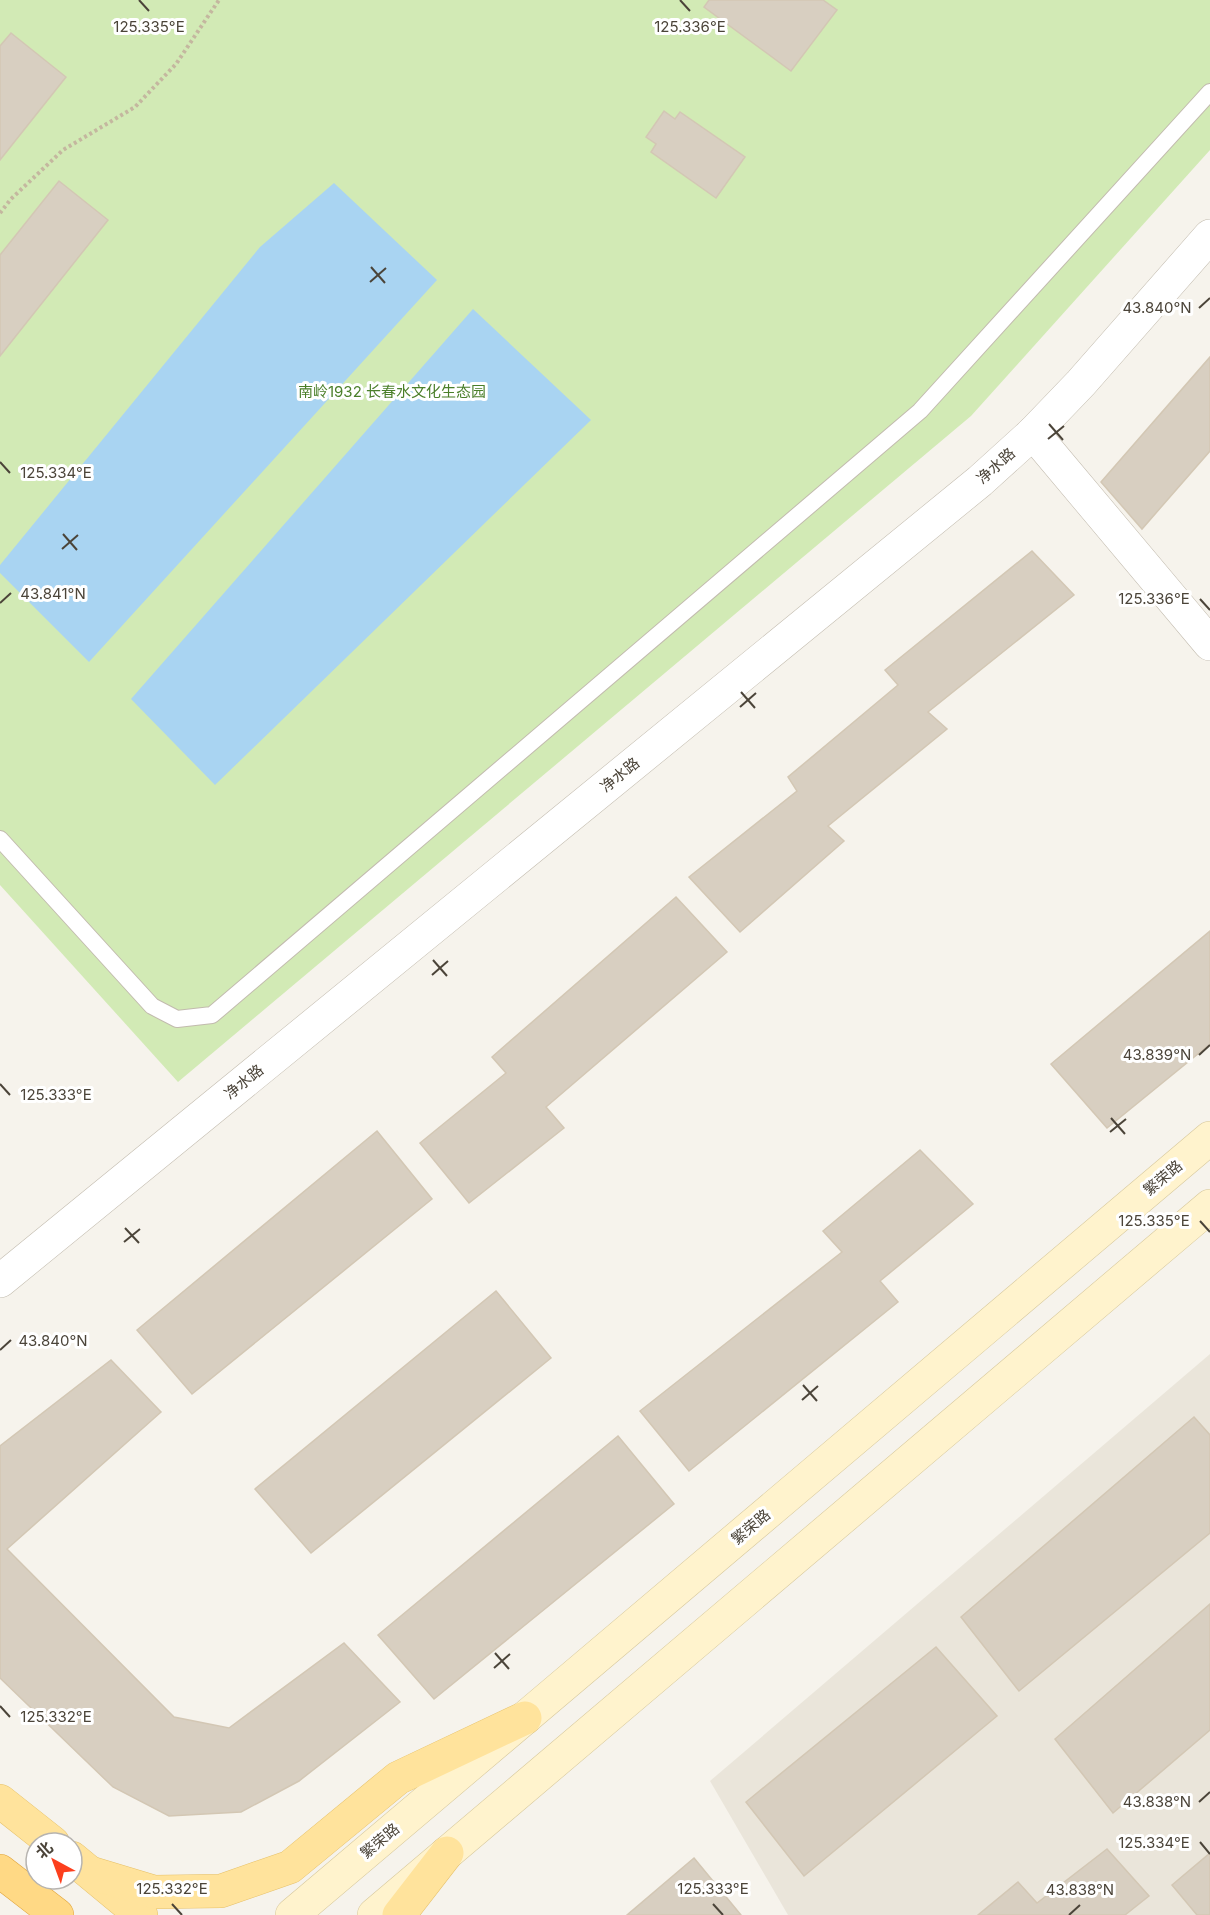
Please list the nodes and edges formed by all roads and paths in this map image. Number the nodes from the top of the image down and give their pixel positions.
1 (219, 0) edge
2 (1210, 92) edge
3 (0, 213) edge
4 (1210, 236) edge
5 (1033, 433) junction
6 (1210, 644) edge
7 (0, 839) edge
8 (1210, 1138) edge
9 (1210, 1206) edge
10 (0, 1281) edge
11 (525, 1718) junction
12 (0, 1802) edge
13 (37, 1831) edge
14 (447, 1853) junction
15 (84, 1866) edge
16 (84, 1868) edge
17 (0, 1871) edge
18 (57, 1915) edge
19 (141, 1915) edge
20 (292, 1915) edge
21 (374, 1915) edge
22 (399, 1915) edge

1 - 3 path
2 - 7 lane
4 - 5 street, 净水路
5 - 6 street
5 - 10 street, 净水路
8 - 11 main road, 繁荣路
9 - 14 main road
11 - 15 main road
11 - 20 main road, 繁荣路
12 - 13 main road
14 - 21 main road
14 - 22 main road
16 - 19 main road
17 - 18 highway

